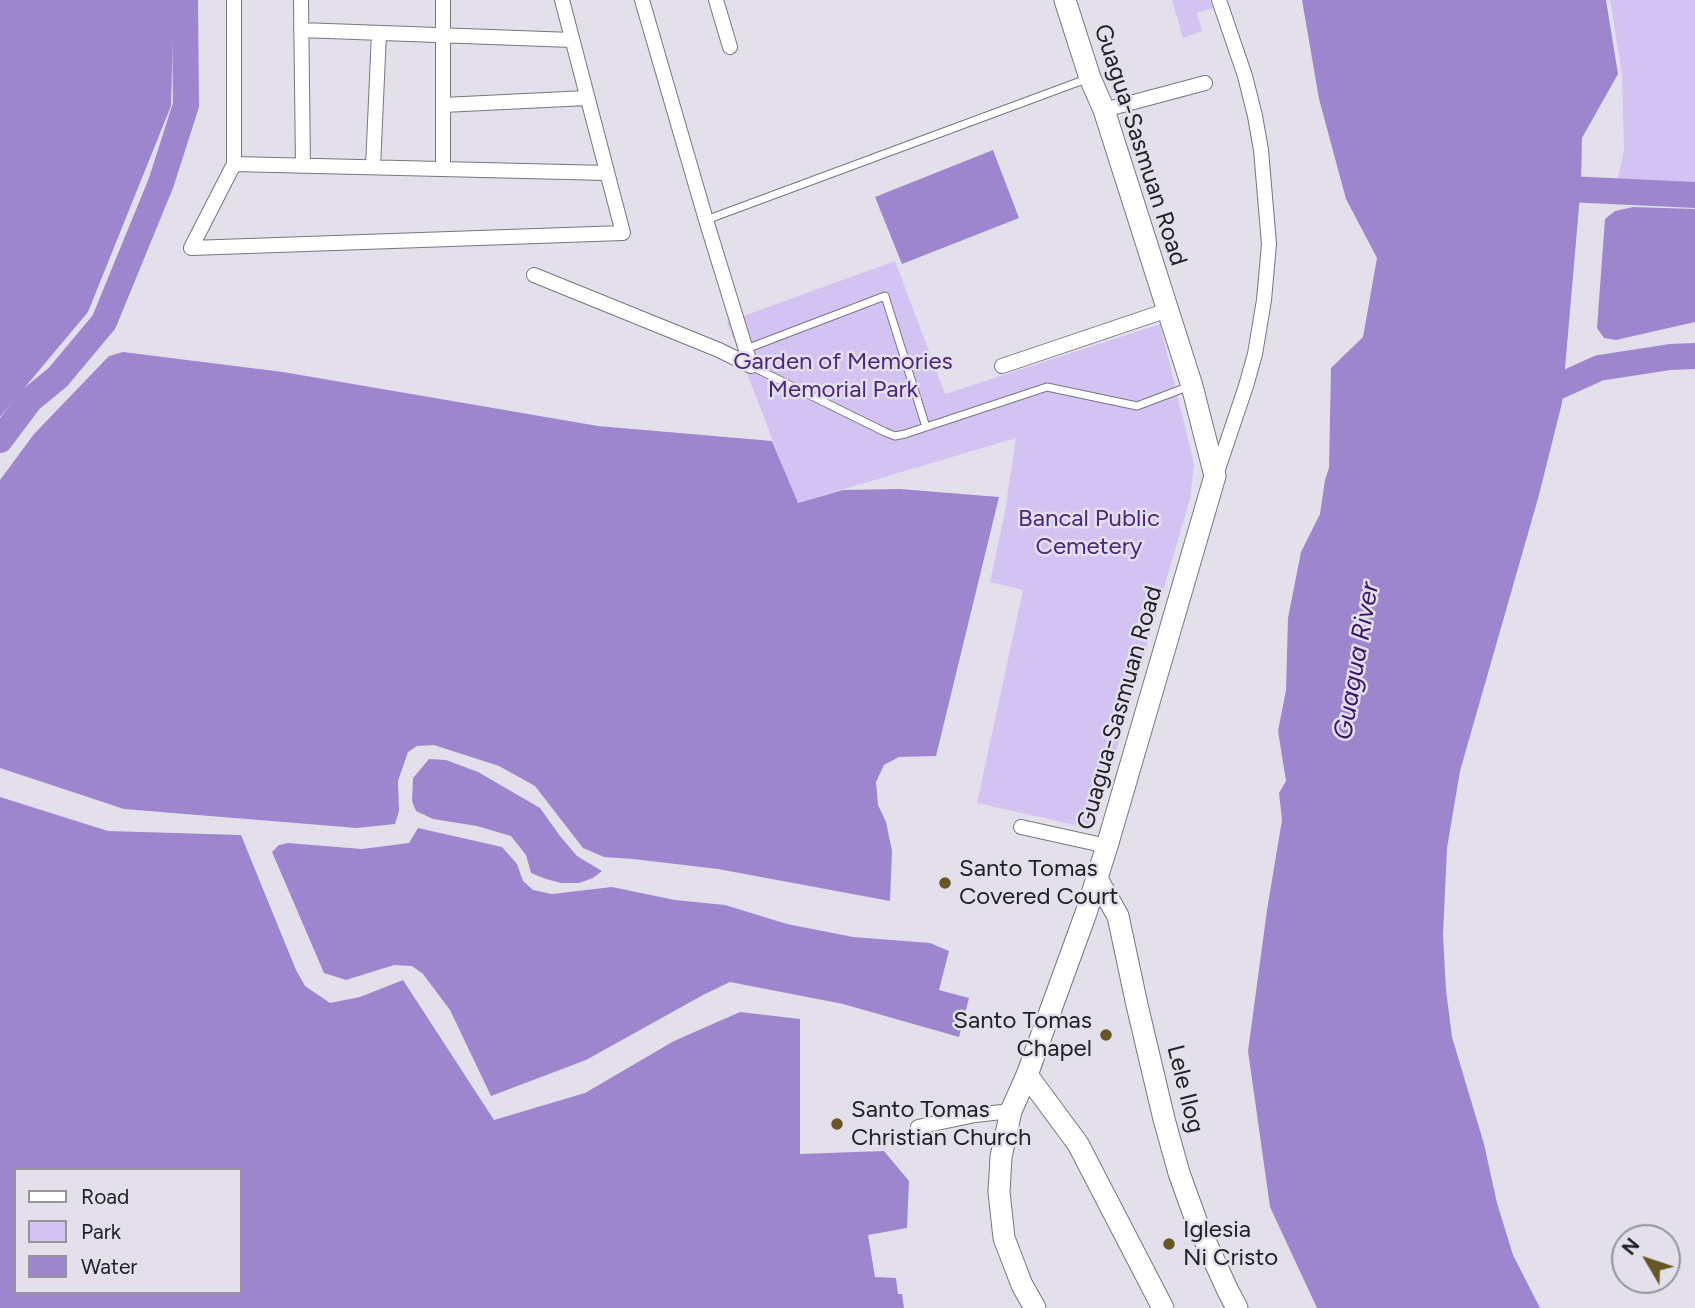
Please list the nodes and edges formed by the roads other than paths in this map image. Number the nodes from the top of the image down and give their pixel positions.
1 (234, 0) edge
2 (301, 0) edge
3 (443, 0) edge
4 (562, 0) edge
5 (642, 0) edge
6 (716, 0) edge
7 (1065, 0) edge
8 (1219, 0) edge
9 (301, 30) junction
10 (379, 33) junction
11 (443, 35) junction
12 (572, 40) junction
13 (730, 47) dead end
14 (1090, 78) junction
15 (1205, 83) dead end
16 (587, 98) junction
17 (443, 105) junction
18 (1104, 110) junction
19 (234, 164) junction
20 (303, 166) junction
21 (373, 167) junction
22 (443, 169) junction
23 (607, 173) junction
24 (705, 220) junction
25 (534, 275) dead end
26 (1167, 310) junction
27 (746, 349) junction
28 (751, 366) junction
29 (1002, 366) dead end
30 (1192, 386) junction
31 (926, 427) junction
32 (1215, 476) junction
33 (1021, 827) dead end
34 (1107, 846) junction
35 (1097, 879) junction
36 (1027, 1074) junction
37 (1012, 1111) junction
38 (918, 1127) dead end
39 (1035, 1308) edge
40 (1163, 1308) edge
41 (1237, 1308) edge

1 - 19 street
2 - 9 street
3 - 11 street
4 - 12 street
5 - 24 street
6 - 13 street
7 - 14 main road, Guagua-Sasmuan Road
8 - 32 street
9 - 10 street
9 - 20 street
10 - 11 street
10 - 21 street
11 - 12 street
11 - 17 street
12 - 16 street
14 - 18 main road, Guagua-Sasmuan Road
14 - 24 lane
15 - 18 street
16 - 17 street
16 - 23 street
17 - 22 street
18 - 26 main road, Guagua-Sasmuan Road
19 - 20 street
19 - 23 street
20 - 21 street
21 - 22 street
22 - 23 street
24 - 27 street
25 - 28 street
26 - 29 street
26 - 30 main road, Guagua-Sasmuan Road
27 - 28 street
27 - 31 lane
28 - 31 lane
30 - 31 lane
30 - 32 main road, Guagua-Sasmuan Road
32 - 34 main road, Guagua-Sasmuan Road
33 - 34 street
34 - 35 main road, Guagua-Sasmuan Road
35 - 36 main road, Guagua-Sasmuan Road
35 - 41 main road, Lele Ilog
36 - 37 main road, Guagua-Sasmuan Road
36 - 40 main road
37 - 38 street
37 - 39 main road, Guagua-Sasmuan Road

